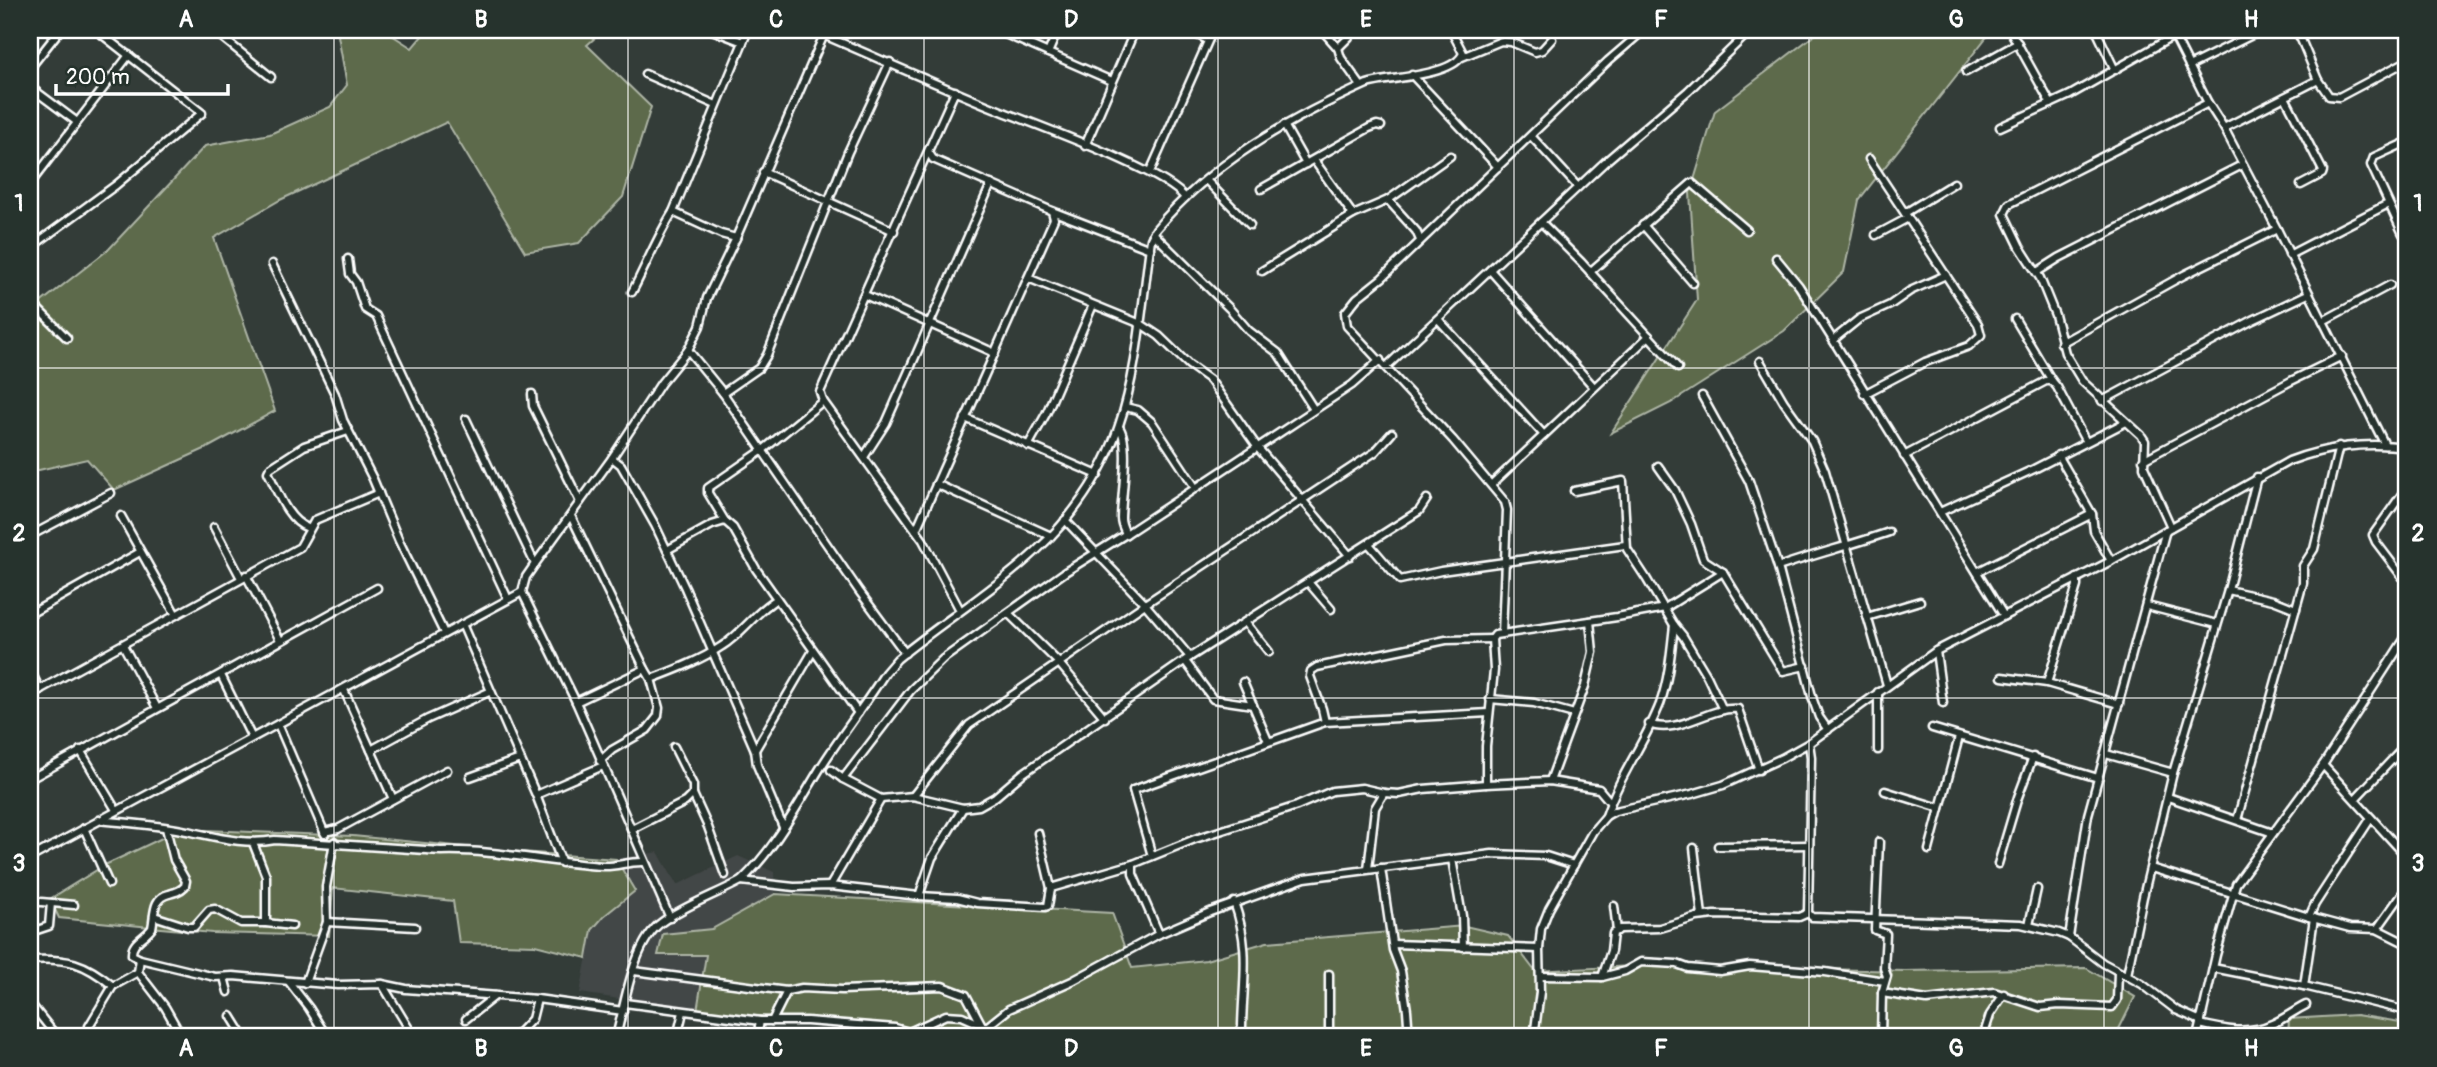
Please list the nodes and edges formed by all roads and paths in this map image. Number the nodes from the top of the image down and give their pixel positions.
1 (60, 30) edge
2 (96, 30) edge
3 (111, 30) edge
4 (213, 30) edge
5 (712, 30) edge
6 (748, 30) edge
7 (812, 30) edge
8 (996, 30) edge
9 (1058, 30) edge
10 (1135, 30) edge
11 (1187, 30) edge
12 (1213, 30) edge
13 (1322, 30) edge
14 (1451, 30) edge
15 (1644, 30) edge
16 (1751, 30) edge
17 (2010, 30) edge
18 (2096, 30) edge
19 (2262, 30) edge
20 (2294, 30) edge
21 (2312, 30) edge
22 (825, 32) edge
23 (2173, 33) edge
24 (106, 37) junction
25 (1349, 37) dead end
26 (2300, 37) junction
27 (1552, 39) dead end
28 (1208, 40) junction
29 (743, 42) junction
30 (2018, 43) junction
31 (1338, 48) junction
32 (1048, 53) junction
33 (129, 55) junction
34 (1462, 57) junction
35 (2407, 61) edge
36 (890, 62) junction
37 (2189, 66) junction
38 (30, 68) edge
39 (2115, 69) junction
40 (1966, 72) dead end
41 (645, 74) dead end
42 (1412, 75) junction
43 (271, 77) dead end
44 (2318, 80) junction
45 (1112, 81) junction
46 (1361, 86) junction
47 (30, 87) edge
48 (955, 91) junction
49 (2285, 97) junction
50 (2208, 103) junction
51 (2051, 104) junction
52 (716, 105) junction
53 (76, 122) junction
54 (1284, 125) junction
55 (1381, 126) dead end
56 (2000, 127) dead end
57 (2224, 128) junction
58 (1531, 136) junction
59 (2407, 142) edge
60 (1085, 146) junction
61 (929, 153) junction
62 (1450, 156) dead end
63 (1869, 159) dead end
64 (1314, 160) junction
65 (1306, 164) junction
66 (2242, 165) junction
67 (1498, 167) junction
68 (762, 172) junction
69 (1150, 172) junction
70 (31, 179) edge
71 (1206, 180) junction
72 (1954, 183) dead end
73 (991, 184) junction
74 (2301, 185) dead end
75 (1578, 187) junction
76 (1261, 189) dead end
77 (1185, 198) junction
78 (1388, 200) junction
79 (827, 203) junction
80 (2388, 204) junction
81 (1052, 211) junction
82 (673, 212) junction
83 (1353, 215) junction
84 (1907, 216) junction
85 (1541, 222) junction
86 (1250, 225) dead end
87 (1643, 225) junction
88 (2277, 229) junction
89 (1747, 230) dead end
90 (894, 231) junction
91 (1153, 233) junction
92 (2403, 234) dead end
93 (1875, 235) dead end
94 (736, 238) junction
95 (1420, 240) junction
96 (30, 248) edge
97 (1150, 249) junction
98 (2289, 255) junction
99 (1776, 258) dead end
100 (348, 259) dead end
101 (272, 264) dead end
102 (1490, 270) junction
103 (1262, 271) dead end
104 (1590, 272) junction
105 (2037, 272) junction
106 (1946, 275) junction
107 (1028, 278) junction
108 (1693, 283) dead end
109 (2390, 285) dead end
110 (632, 292) dead end
111 (2308, 294) junction
112 (865, 295) junction
113 (30, 301) edge
114 (1093, 305) junction
115 (1438, 319) junction
116 (2015, 319) dead end
117 (2323, 321) junction
118 (928, 324) junction
119 (1141, 324) junction
120 (1649, 336) junction
121 (67, 338) dead end
122 (1833, 340) junction
123 (2061, 343) junction
124 (688, 350) junction
125 (995, 353) junction
126 (2342, 356) junction
127 (1380, 360) junction
128 (1760, 361) dead end
129 (1386, 367) junction
130 (1678, 368) dead end
131 (2052, 381) junction
132 (1594, 387) junction
133 (723, 393) junction
134 (532, 394) dead end
135 (1864, 394) junction
136 (1702, 396) dead end
137 (823, 401) junction
138 (2102, 401) junction
139 (1125, 407) junction
140 (1313, 408) junction
141 (965, 418) junction
142 (466, 419) dead end
143 (2126, 422) junction
144 (1119, 427) junction
145 (348, 431) junction
146 (1392, 433) dead end
147 (1544, 435) junction
148 (2086, 442) junction
149 (2385, 445) junction
150 (1028, 446) junction
151 (2339, 446) junction
152 (2407, 447) edge
153 (1258, 448) junction
154 (763, 450) junction
155 (2058, 455) junction
156 (1904, 456) junction
157 (864, 457) junction
158 (612, 458) junction
159 (2143, 460) junction
160 (1658, 466) dead end
161 (1098, 475) junction
162 (2257, 477) junction
163 (936, 484) junction
164 (1492, 484) junction
165 (1195, 487) junction
166 (2407, 487) edge
167 (1574, 491) dead end
168 (111, 493) dead end
169 (379, 493) junction
170 (1427, 499) dead end
171 (1304, 500) junction
172 (580, 502) junction
173 (1940, 512) junction
174 (2092, 514) junction
175 (121, 516) dead end
176 (570, 516) junction
177 (1065, 520) junction
178 (725, 521) junction
179 (214, 527) dead end
180 (308, 528) junction
181 (2169, 529) junction
182 (916, 530) junction
183 (1889, 532) dead end
184 (1126, 534) junction
185 (30, 536) edge
186 (1051, 536) junction
187 (1369, 544) junction
188 (1625, 545) junction
189 (1848, 546) junction
190 (667, 550) junction
191 (140, 552) junction
192 (1097, 552) junction
193 (1350, 556) junction
194 (2111, 561) junction
195 (1507, 562) junction
196 (535, 564) junction
197 (1778, 567) junction
198 (1724, 572) junction
199 (1977, 572) junction
200 (243, 577) junction
201 (2077, 578) junction
202 (1308, 582) junction
203 (2407, 583) edge
204 (377, 588) dead end
205 (2228, 590) junction
206 (522, 592) junction
207 (508, 599) junction
208 (777, 599) junction
209 (1920, 601) dead end
210 (1145, 604) junction
211 (2147, 606) junction
212 (1665, 608) junction
213 (2296, 609) junction
214 (960, 610) junction
215 (1331, 610) dead end
216 (30, 614) edge
217 (1009, 614) junction
218 (176, 615) junction
219 (2004, 616) junction
220 (1867, 617) junction
221 (1590, 621) junction
222 (1245, 622) junction
223 (462, 624) junction
224 (2217, 624) junction
225 (1674, 625) junction
226 (444, 633) junction
227 (1502, 634) junction
228 (2407, 635) edge
229 (1492, 639) junction
230 (280, 640) junction
231 (123, 645) junction
232 (813, 651) junction
233 (1936, 651) junction
234 (711, 652) junction
235 (1269, 652) dead end
236 (905, 653) junction
237 (1187, 659) junction
238 (1058, 662) junction
239 (1805, 666) junction
240 (645, 669) junction
241 (30, 670) edge
242 (221, 675) junction
243 (2002, 677) dead end
244 (651, 679) junction
245 (1244, 682) dead end
246 (2047, 683) junction
247 (1888, 685) junction
248 (40, 690) junction
249 (344, 690) junction
250 (489, 692) junction
251 (1878, 692) junction
252 (30, 695) edge
253 (1490, 699) junction
254 (576, 702) junction
255 (1943, 703) dead end
256 (2119, 704) junction
257 (1253, 705) junction
258 (157, 708) junction
259 (1723, 710) junction
260 (858, 713) junction
261 (1489, 713) junction
262 (1574, 714) junction
263 (1105, 718) junction
264 (1325, 722) junction
265 (278, 724) junction
266 (1649, 724) junction
267 (1932, 728) dead end
268 (1828, 730) junction
269 (251, 736) junction
270 (1959, 737) junction
271 (1268, 741) junction
272 (1809, 743) junction
273 (2407, 744) edge
274 (674, 747) dead end
275 (80, 750) junction
276 (371, 750) junction
277 (755, 750) junction
278 (1878, 750) dead end
279 (2106, 754) junction
280 (2033, 757) junction
281 (520, 760) junction
282 (601, 764) junction
283 (2323, 765) junction
284 (1759, 769) junction
285 (447, 770) dead end
286 (831, 770) dead end
287 (2173, 774) junction
288 (31, 775) edge
289 (470, 776) dead end
290 (2098, 778) junction
291 (843, 779) junction
292 (1550, 781) junction
293 (1486, 784) junction
294 (1885, 791) dead end
295 (1384, 793) junction
296 (693, 794) junction
297 (536, 795) junction
298 (913, 796) junction
299 (2168, 797) junction
300 (393, 799) junction
301 (881, 799) junction
302 (2355, 799) junction
303 (1610, 802) junction
304 (963, 808) junction
305 (1940, 808) junction
306 (116, 810) junction
307 (1606, 816) junction
308 (2371, 818) junction
309 (97, 820) junction
310 (2237, 820) junction
311 (783, 827) junction
312 (84, 828) junction
313 (166, 828) junction
314 (632, 829) junction
315 (324, 832) junction
316 (2273, 832) junction
317 (1038, 833) dead end
318 (1879, 842) dead end
319 (253, 843) junction
320 (330, 843) junction
321 (1809, 845) junction
322 (1718, 846) dead end
323 (1694, 848) dead end
324 (1929, 850) dead end
325 (2406, 852) edge
326 (1152, 856) junction
327 (30, 858) edge
328 (1452, 859) junction
329 (645, 862) junction
330 (562, 863) junction
331 (1133, 864) junction
332 (1998, 864) dead end
333 (1574, 865) junction
334 (1381, 868) junction
335 (2151, 868) junction
336 (1368, 869) junction
337 (725, 875) dead end
338 (741, 881) junction
339 (109, 884) dead end
340 (830, 886) junction
341 (2407, 887) edge
342 (1051, 888) junction
343 (2037, 889) dead end
344 (2232, 893) junction
345 (919, 896) junction
346 (30, 901) edge
347 (1234, 902) junction
348 (51, 903) junction
349 (74, 905) dead end
350 (1614, 906) dead end
351 (1808, 913) junction
352 (154, 916) junction
353 (1702, 916) junction
354 (670, 918) junction
355 (1875, 918) junction
356 (2311, 918) junction
357 (327, 922) junction
358 (267, 923) junction
359 (292, 926) dead end
360 (2029, 926) junction
361 (415, 927) dead end
362 (2377, 929) junction
363 (37, 930) dead end
364 (1617, 931) junction
365 (1158, 934) junction
366 (2070, 937) junction
367 (1393, 944) junction
368 (2407, 944) edge
369 (1462, 947) junction
370 (1539, 949) junction
371 (139, 959) junction
372 (30, 960) edge
373 (2213, 968) junction
374 (634, 971) junction
375 (138, 972) junction
376 (2118, 972) junction
377 (1329, 974) dead end
378 (2127, 975) junction
379 (1541, 976) junction
380 (224, 977) junction
381 (1602, 977) junction
382 (1885, 981) junction
383 (289, 982) junction
384 (305, 983) junction
385 (382, 984) junction
386 (113, 986) junction
387 (2304, 986) junction
388 (228, 992) dead end
389 (787, 992) junction
390 (1882, 993) junction
391 (2004, 994) junction
392 (495, 996) junction
393 (537, 999) junction
394 (30, 1003) edge
395 (2306, 1005) dead end
396 (624, 1007) junction
397 (2407, 1011) edge
398 (683, 1012) junction
399 (231, 1016) dead end
400 (466, 1019) dead end
401 (760, 1021) junction
402 (772, 1021) junction
403 (2201, 1023) junction
404 (2271, 1024) junction
405 (89, 1026) dead end
406 (983, 1027) junction
407 (909, 1035) edge
408 (57, 1037) edge
409 (182, 1037) edge
410 (243, 1037) edge
411 (327, 1037) edge
412 (414, 1037) edge
413 (515, 1037) edge
414 (616, 1037) edge
415 (677, 1037) edge
416 (757, 1037) edge
417 (974, 1037) edge
418 (1030, 1037) edge
419 (1238, 1037) edge
420 (1329, 1037) edge
421 (1409, 1037) edge
422 (1534, 1037) edge
423 (1881, 1037) edge
424 (1983, 1037) edge
425 (2197, 1037) edge
426 (2267, 1037) edge

1 - 38 street
2 - 24 street
3 - 24 street
4 - 43 street
5 - 29 street
6 - 29 street
7 - 22 street
8 - 32 street
9 - 32 street
10 - 45 street
11 - 28 street
12 - 28 street
13 - 31 street
14 - 34 street
15 - 58 street
16 - 75 street
17 - 30 street
18 - 39 street
19 - 37 street
20 - 26 street
21 - 26 street
22 - 36 street
22 - 68 street
23 - 37 street
23 - 39 street
24 - 33 street
25 - 31 street
26 - 44 street
27 - 34 street
28 - 69 street
29 - 52 street
30 - 40 street
30 - 51 street
31 - 46 street
32 - 45 street
33 - 53 street
33 - 96 street
34 - 42 street
35 - 44 street
36 - 48 street
36 - 79 street
37 - 50 street
39 - 51 street
41 - 52 street
42 - 46 street
42 - 67 street
44 - 49 street
45 - 60 street
46 - 54 street
47 - 53 street
48 - 60 street
48 - 61 street
49 - 57 street
49 - 74 street
50 - 57 street
50 - 105 street
51 - 56 street
52 - 82 street
53 - 70 street
54 - 65 street
54 - 71 street
55 - 64 street
57 - 66 street
58 - 67 street
58 - 75 street
59 - 80 street
60 - 69 street
61 - 73 street
61 - 90 street
62 - 78 street
63 - 84 street
64 - 65 street
64 - 83 street
65 - 76 street
66 - 88 street
66 - 105 street
67 - 95 street
68 - 79 street
68 - 94 street
69 - 77 street
71 - 77 street
71 - 86 street
72 - 84 street
73 - 81 street
73 - 118 street
75 - 85 street
77 - 91 street
78 - 83 street
78 - 95 street
79 - 90 street
79 - 133 street
80 - 92 street
80 - 98 street
81 - 97 street
81 - 107 street
82 - 94 street
82 - 110 street
83 - 103 street
84 - 93 street
84 - 106 street
85 - 102 street
85 - 104 street
87 - 89 street
87 - 104 street
87 - 108 street
88 - 98 street
88 - 123 street
90 - 112 street
91 - 97 street
91 - 140 street
94 - 124 street
95 - 127 street
97 - 119 street
98 - 111 street
99 - 122 street
100 - 207 street
101 - 145 street
102 - 115 street
102 - 132 street
104 - 120 street
105 - 123 street
106 - 122 street
106 - 135 street
107 - 114 street
107 - 125 street
109 - 117 street
111 - 117 street
111 - 138 street
112 - 118 street
112 - 137 street
113 - 121 street
114 - 119 street
114 - 150 street
115 - 129 street
115 - 147 street
116 - 131 street
117 - 126 street
118 - 125 street
118 - 157 street
119 - 139 street
119 - 153 street
120 - 130 street
120 - 132 street
122 - 135 street
123 - 138 street
124 - 133 street
124 - 158 street
125 - 141 street
126 - 149 street
126 - 159 street
127 - 129 street
127 - 140 street
128 - 189 street
129 - 164 street
131 - 148 street
131 - 156 street
132 - 147 street
133 - 154 street
134 - 172 street
135 - 156 street
136 - 197 street
137 - 154 street
137 - 157 street
138 - 143 street
139 - 144 street
139 - 165 street
140 - 153 street
141 - 150 street
141 - 163 street
142 - 196 street
143 - 148 street
143 - 159 street
144 - 161 street
144 - 184 street
145 - 169 street
145 - 180 street
146 - 171 street
147 - 164 street
148 - 155 street
149 - 151 street
149 - 152 street
150 - 161 street
151 - 162 street
151 - 213 street
153 - 165 street
153 - 171 street
154 - 178 street
154 - 236 street
155 - 173 street
155 - 174 street
156 - 173 street
157 - 182 street
158 - 172 street
158 - 190 street
159 - 181 street
160 - 198 street
161 - 177 street
162 - 181 street
162 - 205 street
163 - 182 street
163 - 186 street
164 - 195 street
165 - 184 street
166 - 203 street
167 - 188 street
168 - 185 street
169 - 180 street
169 - 226 street
170 - 187 street
171 - 193 street
171 - 210 street
172 - 176 street
173 - 199 street
174 - 194 street
174 - 199 street
175 - 191 street
176 - 196 street
176 - 240 street
177 - 186 street
177 - 192 street
178 - 190 street
178 - 208 street
179 - 200 street
180 - 200 street
181 - 194 street
181 - 211 street
182 - 214 street
183 - 189 street
184 - 192 street
186 - 214 street
187 - 193 street
187 - 195 street
188 - 195 street
188 - 212 street
189 - 197 street
189 - 220 street
190 - 234 street
191 - 216 street
191 - 218 street
192 - 210 street
192 - 217 street
193 - 202 street
194 - 201 street
195 - 227 street
196 - 206 street
197 - 239 street
198 - 212 street
198 - 239 street
199 - 219 street
200 - 218 street
200 - 230 street
201 - 219 street
201 - 246 street
202 - 215 street
202 - 222 street
204 - 230 street
205 - 213 street
205 - 224 street
206 - 207 street
206 - 254 street
207 - 223 street
208 - 232 street
208 - 234 street
209 - 220 street
210 - 237 street
210 - 238 street
211 - 224 street
211 - 256 street
212 - 221 street
212 - 225 street
213 - 310 street
214 - 236 street
217 - 238 street
217 - 291 street
218 - 231 street
219 - 233 street
220 - 247 street
221 - 227 street
221 - 262 street
222 - 235 street
222 - 237 street
223 - 226 street
223 - 250 street
224 - 287 street
225 - 259 street
225 - 266 street
226 - 249 street
227 - 229 street
228 - 283 street
229 - 253 street
229 - 264 street
230 - 242 street
231 - 248 street
231 - 258 street
232 - 260 street
232 - 277 street
233 - 247 street
233 - 255 street
234 - 244 street
234 - 277 street
236 - 260 street
237 - 257 street
237 - 263 street
238 - 263 street
238 - 298 street
239 - 268 street
240 - 244 street
240 - 254 street
241 - 248 street
242 - 258 street
242 - 269 street
243 - 246 street
244 - 282 street
245 - 257 street
246 - 256 street
247 - 251 street
248 - 252 street
249 - 265 street
249 - 276 street
250 - 276 street
250 - 281 street
251 - 268 street
251 - 278 street
253 - 261 street
253 - 262 street
254 - 282 street
256 - 279 street
257 - 271 street
258 - 275 street
259 - 266 street
259 - 284 street
260 - 311 street
261 - 264 street
261 - 293 street
262 - 292 street
263 - 304 street
264 - 271 street
265 - 269 street
265 - 315 street
266 - 303 street
267 - 270 street
268 - 272 street
269 - 306 street
270 - 280 street
270 - 305 street
271 - 326 street
272 - 284 street
272 - 321 street
273 - 302 street
274 - 296 street
275 - 288 street
275 - 306 street
276 - 300 street
277 - 311 street
279 - 287 street
279 - 290 street
280 - 290 street
280 - 332 street
281 - 289 street
281 - 297 street
282 - 297 street
282 - 314 street
283 - 302 street
283 - 316 street
284 - 307 street
285 - 300 street
286 - 291 street
287 - 299 street
290 - 366 street
291 - 301 street
292 - 293 street
292 - 303 street
293 - 295 street
294 - 305 street
295 - 326 street
295 - 336 street
296 - 314 street
296 - 337 street
297 - 330 street
298 - 301 street
298 - 304 street
299 - 310 street
299 - 335 street
300 - 315 street
301 - 340 street
302 - 308 street
303 - 307 street
304 - 345 street
305 - 324 street
306 - 309 street
307 - 333 street
308 - 325 street
308 - 356 street
309 - 312 street
309 - 313 street
310 - 316 street
311 - 338 street
312 - 327 street
312 - 339 street
313 - 319 street
313 - 352 street
314 - 329 street
315 - 320 street
316 - 344 street
317 - 342 street
318 - 355 street
319 - 320 street
319 - 358 street
320 - 330 street
320 - 357 street
321 - 322 street
321 - 351 street
323 - 353 street
326 - 331 street
328 - 333 street
328 - 334 street
328 - 369 street
329 - 330 street
329 - 354 street
331 - 342 street
331 - 365 street
333 - 370 street
334 - 336 street
334 - 367 street
335 - 344 street
335 - 378 street
336 - 347 street
338 - 340 street
338 - 354 street
340 - 345 street
341 - 362 street
342 - 345 street
343 - 360 street
344 - 356 street
344 - 373 street
346 - 348 street
347 - 365 street
347 - 419 street
348 - 349 street
348 - 363 street
350 - 364 street
351 - 353 street
351 - 355 street
352 - 358 street
352 - 371 street
353 - 364 street
354 - 374 street
355 - 360 street
355 - 382 street
356 - 362 street
356 - 387 street
357 - 361 street
357 - 384 street
358 - 359 street
360 - 366 street
362 - 368 street
364 - 381 street
365 - 406 street
366 - 376 street
367 - 369 street
367 - 421 street
369 - 370 street
370 - 379 street
371 - 375 street
371 - 380 street
372 - 386 street
373 - 387 street
373 - 403 street
374 - 389 street
374 - 396 street
375 - 386 street
375 - 409 street
376 - 378 street
376 - 391 street
377 - 420 street
378 - 403 street
379 - 381 street
379 - 422 street
380 - 383 street
380 - 388 street
381 - 382 street
382 - 390 street
383 - 384 street
383 - 411 street
384 - 385 street
385 - 392 street
385 - 412 street
386 - 405 street
387 - 397 street
389 - 402 street
389 - 406 street
390 - 391 street
390 - 423 street
391 - 424 street
392 - 393 street
392 - 400 street
393 - 396 street
393 - 413 street
394 - 408 street
395 - 404 street
396 - 398 street
396 - 414 street
398 - 401 street
398 - 415 street
399 - 410 street
401 - 402 street
401 - 416 street
402 - 407 street
403 - 404 street
403 - 425 street
404 - 426 street
406 - 407 street
406 - 417 street
406 - 418 street

